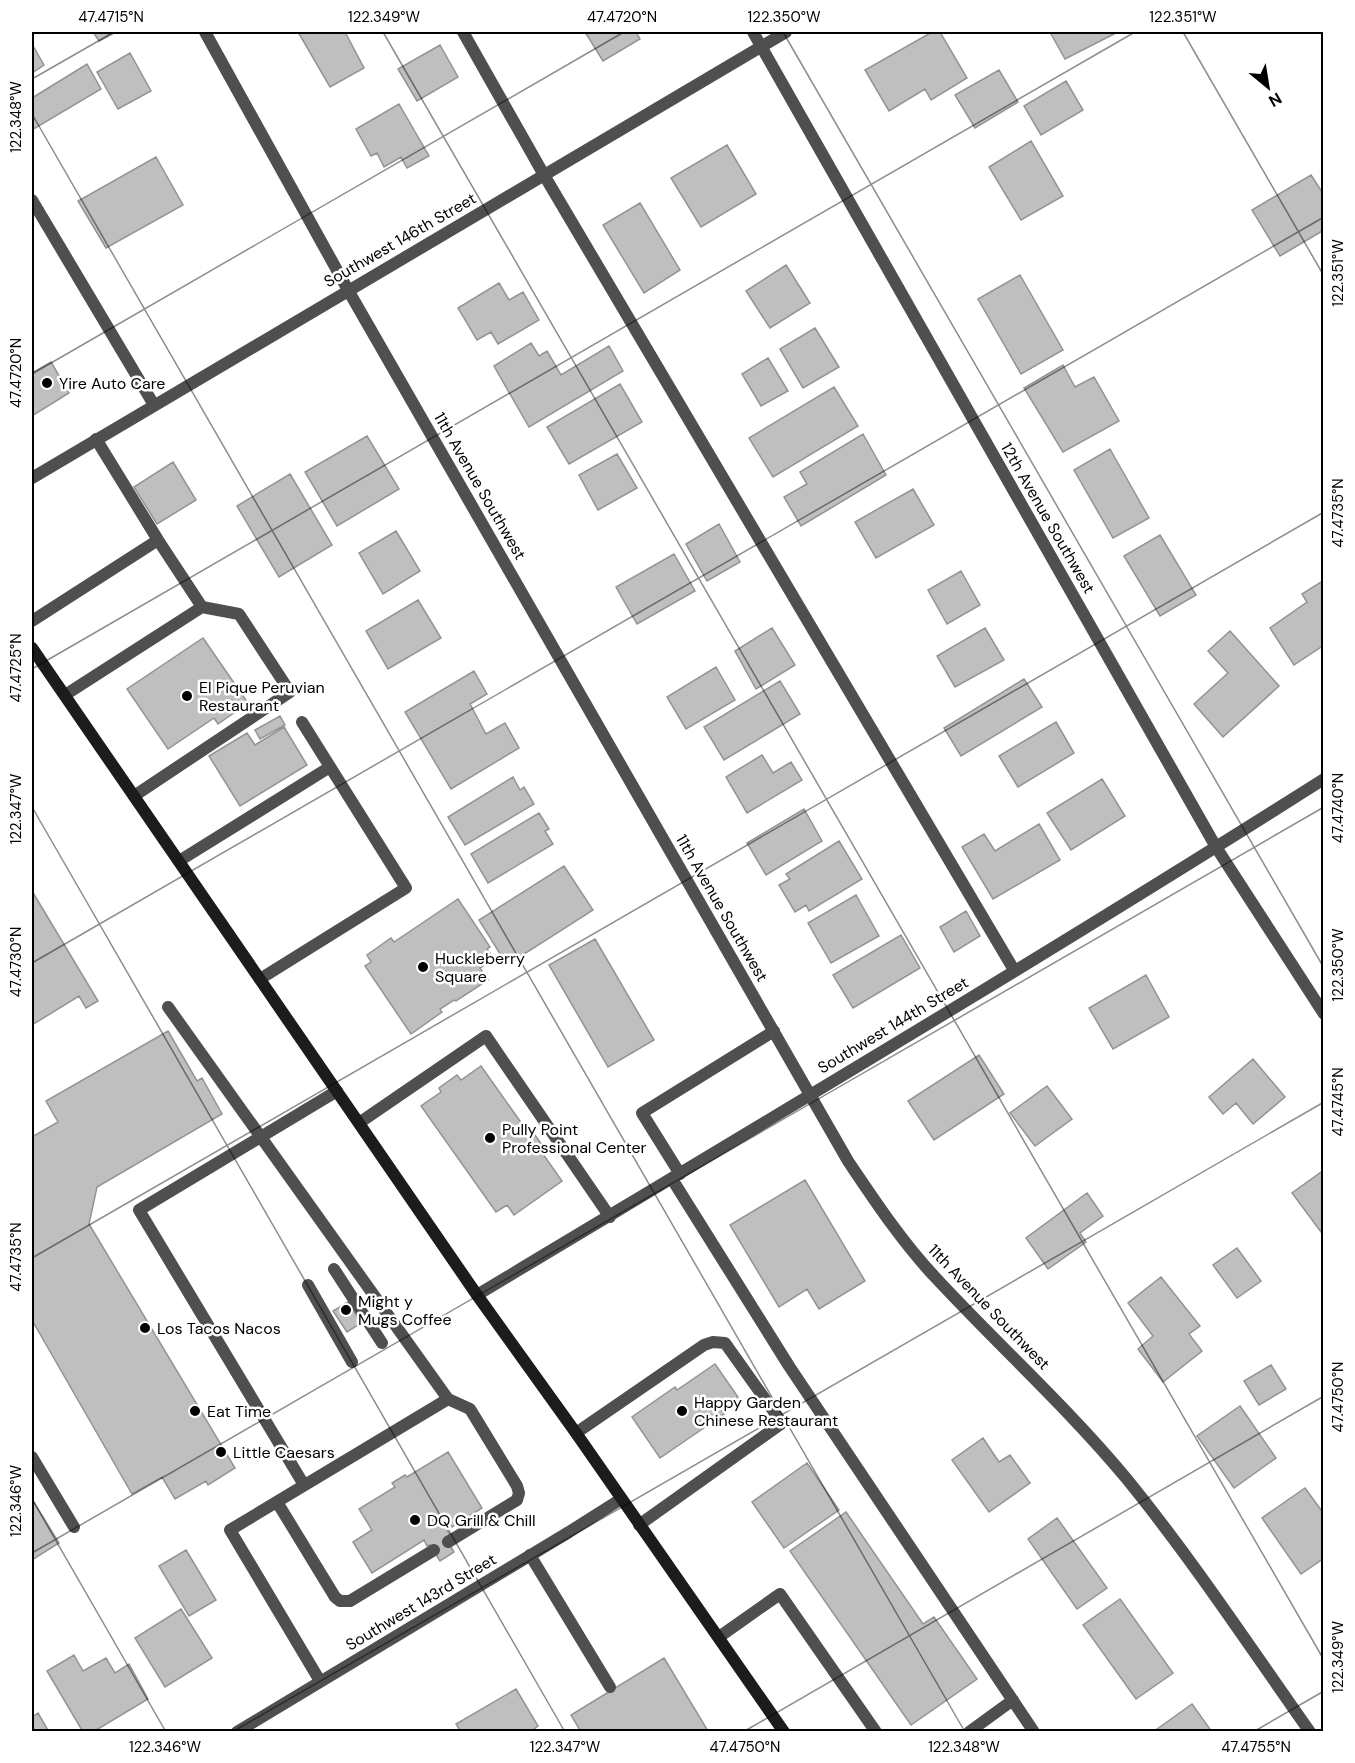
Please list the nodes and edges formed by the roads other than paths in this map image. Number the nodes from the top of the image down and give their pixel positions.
1 (205, 32) edge
2 (464, 32) edge
3 (753, 32) edge
4 (786, 32) edge
5 (762, 47) junction
6 (544, 175) junction
7 (32, 200) edge
8 (348, 290) junction
9 (153, 405) junction
10 (96, 440) junction
11 (32, 478) edge
12 (158, 540) junction
13 (202, 607) junction
14 (32, 621) edge
15 (32, 648) edge
16 (65, 695) junction
17 (302, 722) dead end
18 (330, 767) junction
19 (1323, 779) edge
20 (134, 796) junction
21 (1216, 847) junction
22 (178, 861) junction
23 (1014, 970) junction
24 (260, 979) junction
25 (168, 1007) dead end
26 (1323, 1014) edge
27 (774, 1031) junction
28 (337, 1091) junction
29 (811, 1095) junction
30 (359, 1123) junction
31 (261, 1137) junction
32 (676, 1177) junction
33 (609, 1217) junction
34 (334, 1269) dead end
35 (308, 1285) dead end
36 (477, 1295) junction
37 (382, 1343) dead end
38 (352, 1362) dead end
39 (448, 1400) junction
40 (576, 1433) junction
41 (32, 1457) edge
42 (304, 1485) junction
43 (621, 1499) junction
44 (277, 1502) junction
45 (639, 1525) junction
46 (74, 1527) dead end
47 (448, 1542) dead end
48 (434, 1550) dead end
49 (530, 1555) junction
50 (719, 1637) junction
51 (320, 1681) junction
52 (610, 1687) dead end
53 (1013, 1700) junction
54 (237, 1731) edge
55 (784, 1731) edge
56 (876, 1731) edge
57 (969, 1731) edge
58 (1034, 1731) edge
59 (1310, 1731) edge

1 - 8 street, 11th Avenue Southwest
2 - 6 street
3 - 5 street, 12th Avenue Southwest
4 - 5 street, Southwest 146th Street
5 - 6 street, Southwest 146th Street
5 - 21 street, 12th Avenue Southwest
6 - 8 street, Southwest 146th Street
6 - 23 street
7 - 9 street
8 - 9 street, Southwest 146th Street
8 - 27 street, 11th Avenue Southwest
9 - 10 street, Southwest 146th Street
10 - 11 street, Southwest 146th Street
10 - 12 street
12 - 13 street
12 - 14 street
13 - 16 street
13 - 20 street
15 - 16 main road
16 - 20 main road
17 - 18 street
18 - 22 street
18 - 24 street
19 - 21 street, Southwest 144th Street
20 - 22 main road
21 - 23 street, Southwest 144th Street
21 - 26 street, 12th Avenue Southwest
22 - 24 main road
23 - 29 street, Southwest 144th Street
24 - 28 main road
25 - 31 street
27 - 29 street, 11th Avenue Southwest
27 - 32 street
28 - 30 main road
28 - 31 street
29 - 32 street, Southwest 144th Street
29 - 59 street, 11th Avenue Southwest
30 - 33 street
30 - 36 main road
31 - 39 street
31 - 42 street
32 - 33 street, Southwest 144th Street
32 - 53 street
33 - 36 street, Southwest 144th Street
34 - 37 street
35 - 38 street
36 - 40 main road
39 - 42 street
39 - 47 street
40 - 43 main road
40 - 45 street
41 - 46 street
42 - 44 street
43 - 45 main road
43 - 49 street, Southwest 143rd Street
44 - 48 street
44 - 51 street
45 - 50 main road
49 - 51 street, Southwest 143rd Street
49 - 52 street
50 - 55 main road
50 - 56 street
51 - 54 street, Southwest 143rd Street
53 - 57 street
53 - 58 street

